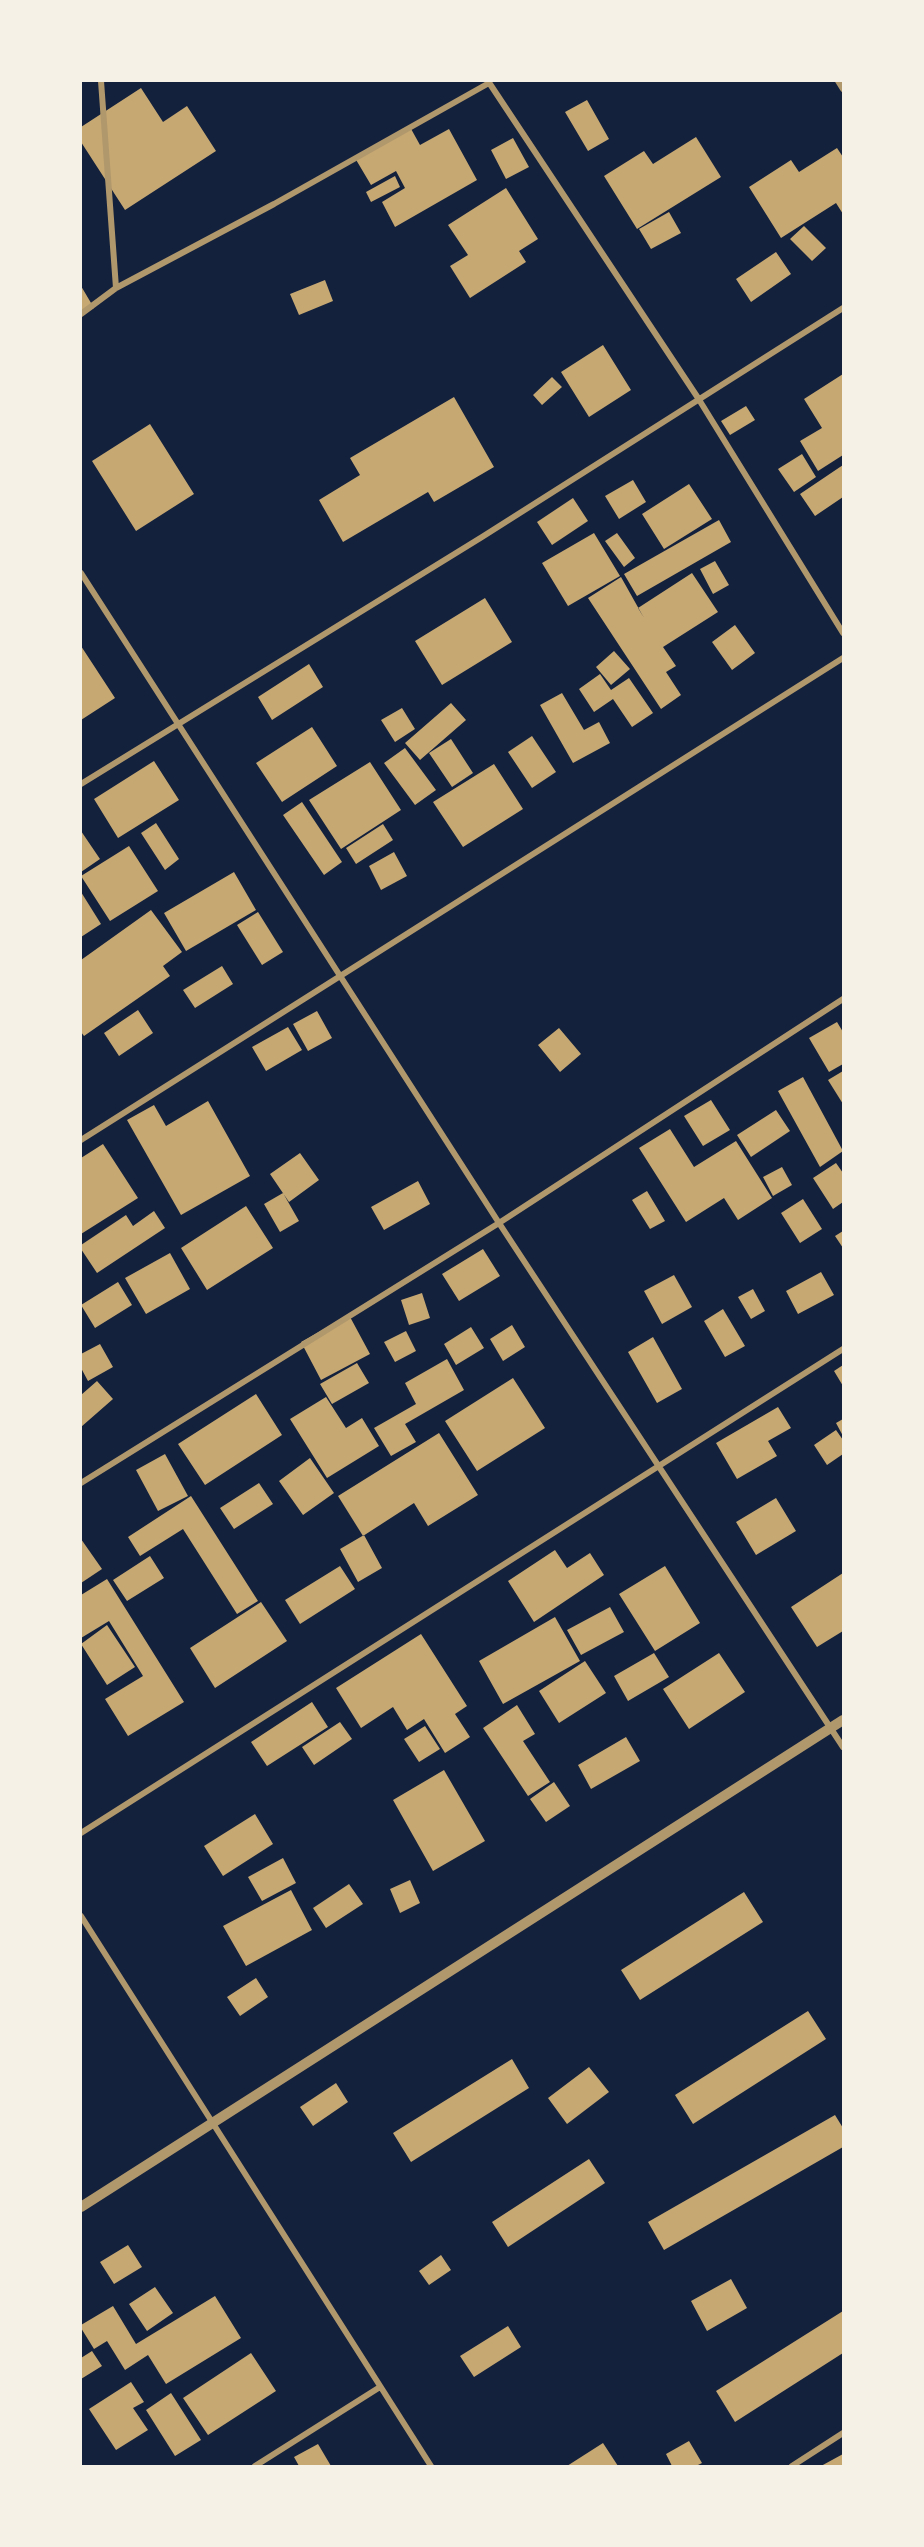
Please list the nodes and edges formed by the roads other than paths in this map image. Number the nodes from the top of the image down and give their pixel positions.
1 (101, 81) edge
2 (838, 81) edge
3 (489, 82) edge
4 (843, 89) edge
5 (116, 288) junction
6 (843, 308) edge
7 (81, 314) edge
8 (698, 398) junction
9 (81, 573) edge
10 (843, 633) edge
11 (843, 658) edge
12 (178, 722) junction
13 (81, 784) edge
14 (340, 977) junction
15 (843, 999) edge
16 (81, 1140) edge
17 (499, 1223) junction
18 (843, 1349) edge
19 (659, 1467) junction
20 (81, 1483) edge
21 (843, 1720) edge
22 (831, 1728) junction
23 (843, 1747) edge
24 (81, 1833) edge
25 (81, 1916) edge
26 (214, 2122) junction
27 (81, 2207) edge
28 (380, 2387) junction
29 (843, 2433) edge
30 (255, 2466) edge
31 (431, 2466) edge
32 (792, 2466) edge

1 - 5 street
2 - 4 street
3 - 5 street
3 - 8 street
5 - 7 street
6 - 8 street
8 - 10 street
8 - 12 street
9 - 12 street
11 - 14 street
12 - 13 street
12 - 14 street
14 - 16 street
14 - 17 street
15 - 17 street
17 - 19 street
17 - 20 street
18 - 19 street
19 - 22 street
19 - 24 street
21 - 22 street
22 - 23 street
22 - 26 street
25 - 26 street
26 - 27 street
26 - 28 street
28 - 30 street
28 - 31 street
29 - 32 street

